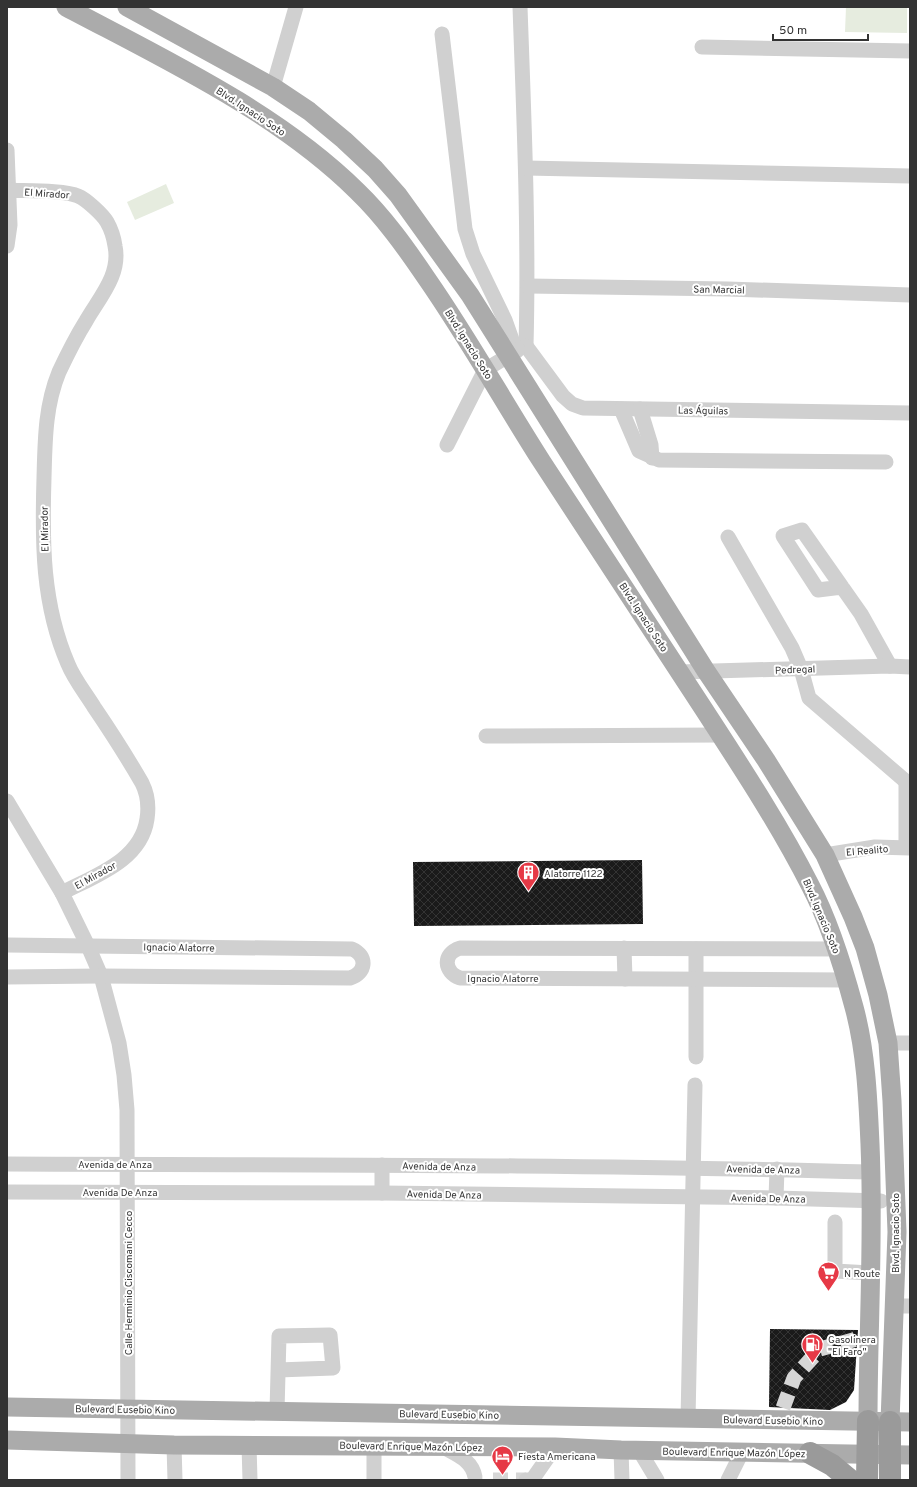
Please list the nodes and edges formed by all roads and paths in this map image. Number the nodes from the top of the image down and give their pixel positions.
1 (66, 7) edge
2 (296, 7) edge
3 (520, 7) edge
4 (136, 10) edge
5 (442, 34) dead end
6 (702, 47) dead end
7 (206, 50) junction
8 (910, 51) edge
9 (195, 75) junction
10 (273, 87) junction
11 (7, 150) edge
12 (526, 168) junction
13 (910, 176) edge
14 (8, 190) edge
15 (7, 246) edge
16 (528, 286) junction
17 (910, 295) edge
18 (517, 351) junction
19 (485, 370) junction
20 (621, 409) junction
21 (640, 409) junction
22 (910, 413) edge
23 (447, 445) dead end
24 (652, 458) junction
25 (886, 462) dead end
26 (728, 537) dead end
27 (842, 587) dead end
28 (890, 666) junction
29 (910, 667) edge
30 (801, 668) junction
31 (706, 671) junction
32 (680, 672) junction
33 (721, 735) junction
34 (486, 736) dead end
35 (908, 783) edge
36 (7, 801) edge
37 (908, 847) edge
38 (825, 855) junction
39 (62, 893) junction
40 (7, 945) edge
41 (88, 946) junction
42 (624, 948) junction
43 (696, 949) junction
44 (837, 949) junction
45 (101, 976) junction
46 (7, 977) edge
47 (625, 979) junction
48 (696, 979) junction
49 (846, 980) junction
50 (888, 1043) junction
51 (910, 1043) edge
52 (696, 1057) dead end
53 (695, 1084) dead end
54 (7, 1164) edge
55 (127, 1164) junction
56 (382, 1165) junction
57 (693, 1168) junction
58 (777, 1169) junction
59 (871, 1172) junction
60 (7, 1192) edge
61 (127, 1192) junction
62 (382, 1193) junction
63 (692, 1198) junction
64 (776, 1198) junction
65 (876, 1201) junction
66 (835, 1222) dead end
67 (903, 1232) edge
68 (870, 1273) junction
69 (902, 1306) edge
70 (278, 1370) dead end
71 (7, 1407) edge
72 (128, 1408) junction
73 (277, 1411) junction
74 (688, 1419) junction
75 (868, 1421) junction
76 (900, 1422) edge
77 (7, 1440) edge
78 (128, 1443) junction
79 (174, 1445) junction
80 (249, 1445) junction
81 (374, 1445) junction
82 (443, 1447) junction
83 (555, 1447) junction
84 (630, 1450) junction
85 (742, 1452) junction
86 (810, 1453) junction
87 (867, 1454) junction
88 (900, 1455) edge
89 (474, 1479) edge
90 (128, 1480) edge
91 (175, 1480) edge
92 (250, 1480) edge
93 (374, 1480) edge
94 (526, 1480) edge
95 (532, 1480) edge
96 (622, 1480) edge
97 (657, 1480) edge
98 (728, 1480) edge
99 (850, 1480) edge
100 (867, 1480) edge
101 (890, 1480) edge

1 - 9 main road, Blvd. Ignacio Soto
2 - 10 street
3 - 12 street
4 - 7 main road, Blvd. Ignacio Soto
5 - 18 street, Las Águilas
6 - 8 street
7 - 9 main road
7 - 10 main road, Blvd. Ignacio Soto
9 - 19 main road, Blvd. Ignacio Soto
10 - 18 main road, Blvd. Ignacio Soto
11 - 14 street
12 - 13 street
12 - 16 street
14 - 15 street
14 - 39 street, El Mirador
16 - 17 street, San Marcial
16 - 18 street
18 - 19 street
18 - 20 street, Las Águilas
18 - 31 main road, Blvd. Ignacio Soto
19 - 23 street
19 - 32 main road, Blvd. Ignacio Soto
20 - 21 street, Las Águilas
20 - 24 street
21 - 22 street, Las Águilas
21 - 24 street
24 - 25 street
26 - 30 street
27 - 28 street
28 - 29 street, Pedregal
28 - 30 street, Pedregal
30 - 31 street, Pedregal
30 - 35 street
31 - 32 street, Pedregal
31 - 38 main road, Blvd. Ignacio Soto
32 - 33 main road, Blvd. Ignacio Soto
33 - 34 street
33 - 44 main road, Blvd. Ignacio Soto
35 - 37 street
36 - 39 street, Calle Herminio Ciscomani Cecco
37 - 38 street, El Realito
38 - 50 main road, Blvd. Ignacio Soto
39 - 41 street, Calle Herminio Ciscomani Cecco
40 - 41 street, Ignacio Alatorre
41 - 45 street, Calle Herminio Ciscomani Cecco
41 - 45 street, Ignacio Alatorre
42 - 43 street, Ignacio Alatorre
42 - 47 street
42 - 47 street, Ignacio Alatorre
43 - 44 street, Ignacio Alatorre
43 - 48 street
44 - 49 main road, Blvd. Ignacio Soto
44 - 50 main road
45 - 46 street, Ignacio Alatorre
45 - 55 street, Calle Herminio Ciscomani Cecco
47 - 48 street, Ignacio Alatorre
48 - 49 street, Ignacio Alatorre
48 - 52 street
49 - 59 main road, Blvd. Ignacio Soto
50 - 51 street
50 - 67 main road, Blvd. Ignacio Soto
53 - 57 street
54 - 55 street, Avenida de Anza
55 - 56 street, Avenida de Anza
55 - 61 street, Calle Herminio Ciscomani Cecco
56 - 57 street, Avenida de Anza
56 - 62 street
57 - 58 street, Avenida de Anza
57 - 63 street
58 - 59 street, Avenida de Anza
58 - 64 street
59 - 65 main road, Blvd. Ignacio Soto
60 - 61 street, Avenida De Anza
61 - 62 street, Avenida De Anza
61 - 72 street, Calle Herminio Ciscomani Cecco
62 - 63 street, Avenida De Anza
63 - 64 street, Avenida De Anza
63 - 74 street
64 - 65 street, Avenida De Anza
65 - 67 main road
65 - 68 main road, Blvd. Ignacio Soto
66 - 68 street
67 - 69 main road, Blvd. Ignacio Soto
68 - 75 main road, Blvd. Ignacio Soto
69 - 76 main road, Blvd. Ignacio Soto
70 - 73 street
71 - 72 main road, Bulevard Eusebio Kino
72 - 73 main road, Bulevard Eusebio Kino
72 - 78 street, Calle Herminio Ciscomani Cecco
73 - 74 main road, Bulevard Eusebio Kino
74 - 75 main road, Bulevard Eusebio Kino
75 - 76 main road, Bulevard Eusebio Kino
75 - 87 highway
76 - 88 highway
77 - 78 main road, Boulevard Enrique Mazón López
78 - 79 main road, Boulevard Enrique Mazón López
78 - 90 street, Calle Herminio Ciscomani Cecco
79 - 80 main road, Boulevard Enrique Mazón López
79 - 91 street
80 - 81 main road, Boulevard Enrique Mazón López
80 - 92 street
81 - 82 main road, Boulevard Enrique Mazón López
81 - 93 street
82 - 83 main road, Boulevard Enrique Mazón López
82 - 89 street
83 - 84 main road, Boulevard Enrique Mazón López
83 - 95 street
84 - 85 main road, Boulevard Enrique Mazón López
84 - 96 street
84 - 97 street
85 - 86 main road, Boulevard Enrique Mazón López
85 - 98 street
86 - 87 main road, Boulevard Enrique Mazón López
86 - 99 highway
87 - 88 main road, Boulevard Enrique Mazón López
87 - 100 highway
88 - 101 highway
94 - 95 street

